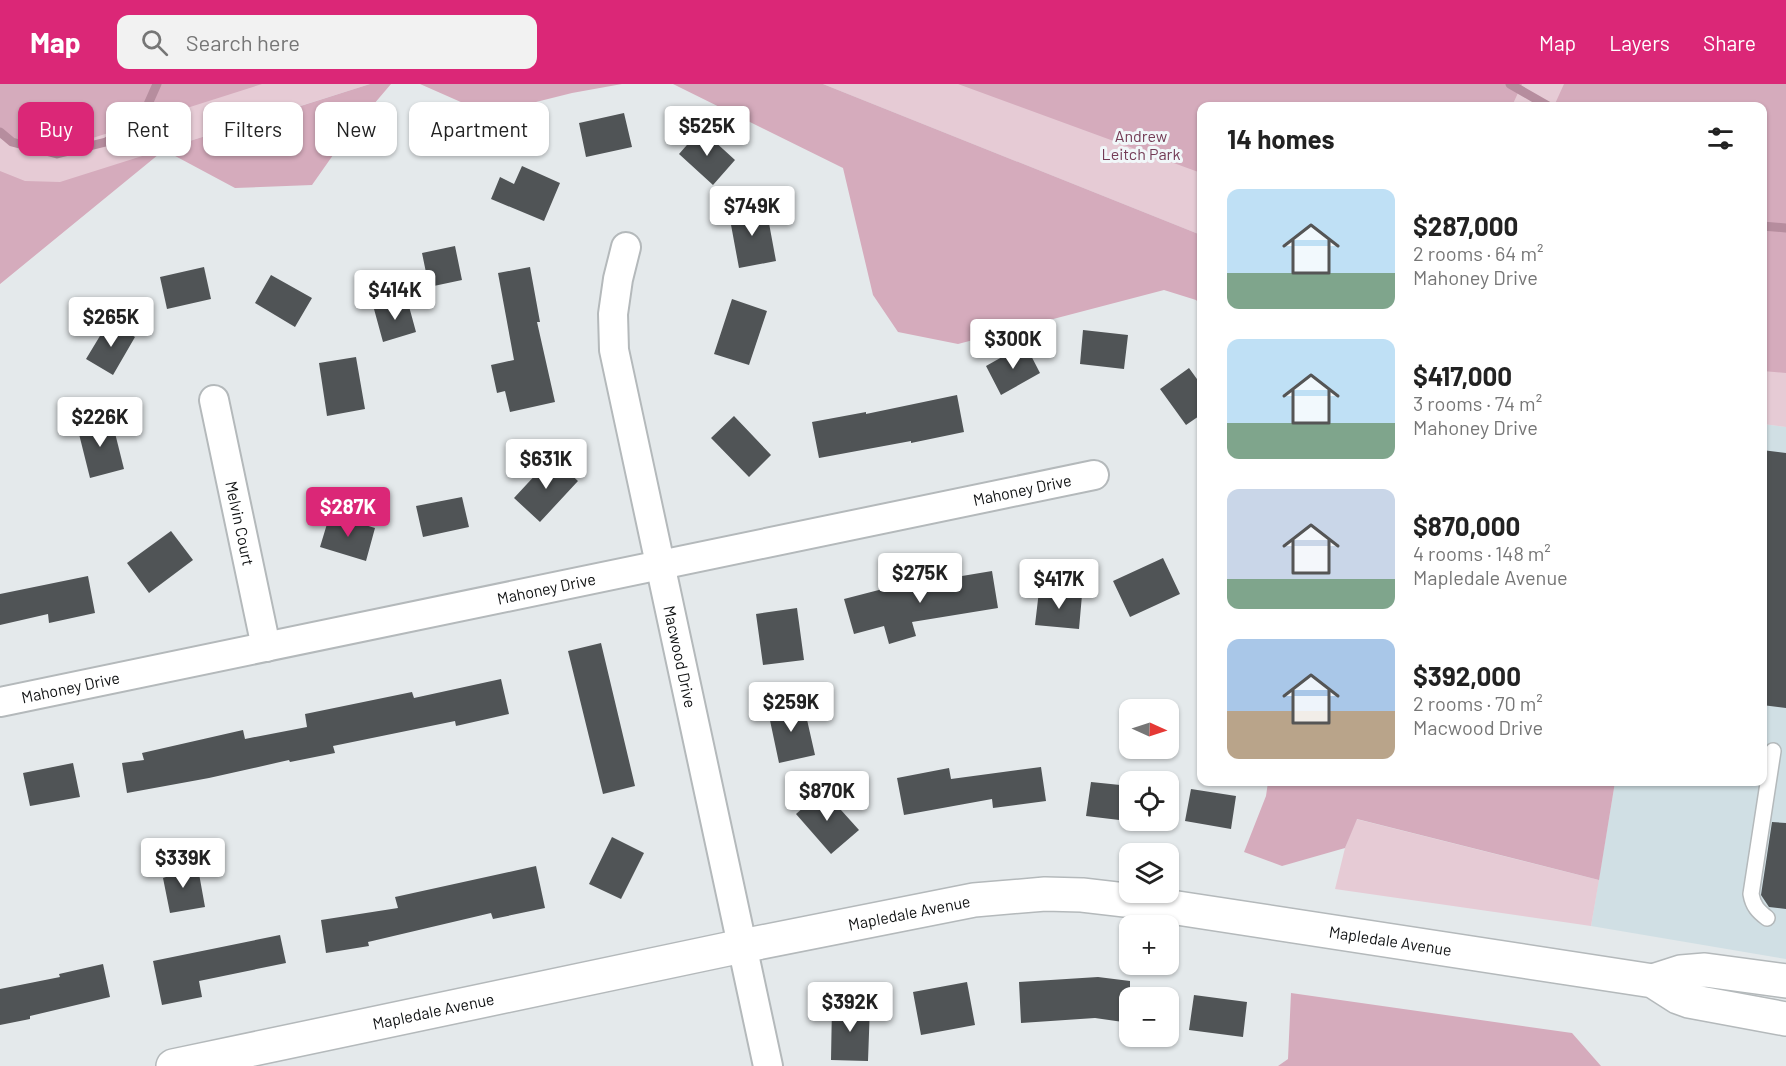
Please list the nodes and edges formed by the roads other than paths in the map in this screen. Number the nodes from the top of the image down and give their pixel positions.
1 (626, 248) dead end
2 (214, 400) dead end
3 (1094, 475) dead end
4 (661, 565) junction
5 (266, 647) junction
6 (0, 702) edge
7 (1773, 751) dead end
8 (1767, 918) dead end
9 (742, 946) junction
10 (1653, 981) junction
11 (1786, 981) edge
12 (1786, 1019) edge
13 (173, 1066) edge
14 (768, 1066) edge

1 - 4 street, Macwood Drive
2 - 5 street, Melvin Court
3 - 4 street, Mahoney Drive
4 - 5 street, Mahoney Drive
4 - 9 street, Macwood Drive
5 - 6 street, Mahoney Drive
7 - 8 lane
9 - 10 street, Mapledale Avenue
9 - 13 street, Mapledale Avenue
9 - 14 street, Macwood Drive
10 - 11 street, Mapledale Avenue
10 - 12 street, Mapledale Avenue

